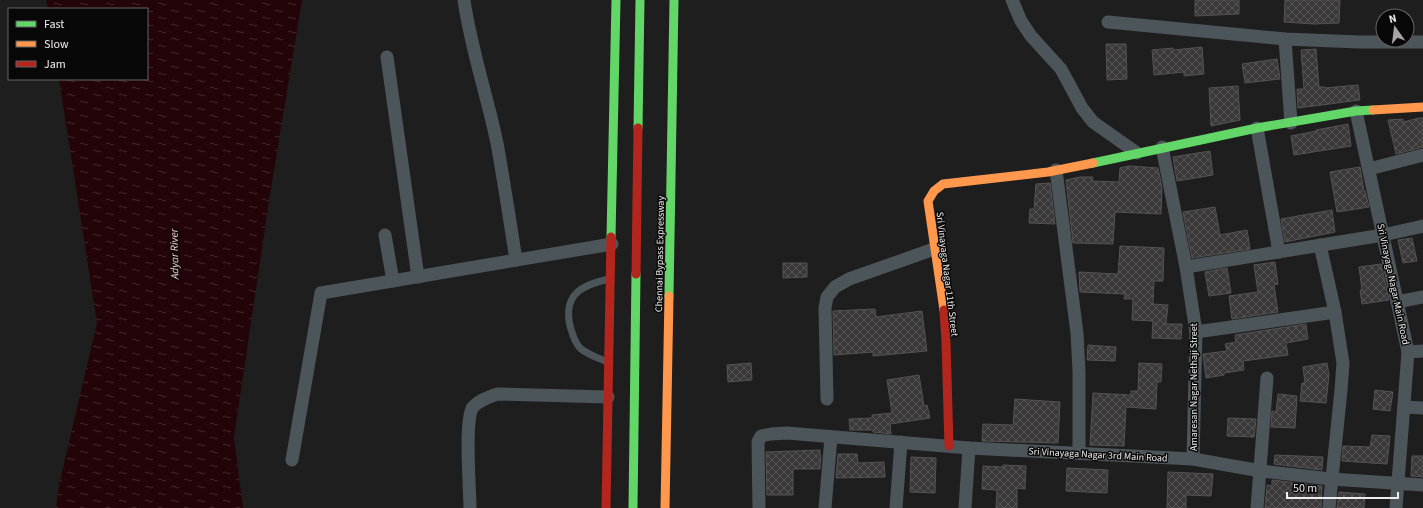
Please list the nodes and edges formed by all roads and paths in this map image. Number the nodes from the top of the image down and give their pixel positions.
1 (464, 0) edge
2 (616, 0) edge
3 (640, 0) edge
4 (674, 0) edge
5 (1012, 0) edge
6 (1108, 22) dead end
7 (1285, 38) junction
8 (1423, 42) edge
9 (387, 58) dead end
10 (1423, 107) edge
11 (1356, 111) junction
12 (1291, 123) junction
13 (1257, 128) junction
14 (1162, 147) junction
15 (1137, 153) junction
16 (1423, 155) edge
17 (1056, 170) junction
18 (1369, 170) junction
19 (1423, 226) edge
20 (384, 235) dead end
21 (1383, 235) junction
22 (612, 244) junction
23 (1320, 245) junction
24 (934, 249) junction
25 (1279, 252) junction
26 (516, 260) junction
27 (1186, 267) junction
28 (418, 277) junction
29 (611, 278) junction
30 (393, 281) junction
31 (1423, 297) edge
32 (1397, 302) junction
33 (1335, 312) junction
34 (1196, 332) junction
35 (1423, 351) edge
36 (1408, 352) junction
37 (609, 362) junction
38 (1268, 378) dead end
39 (608, 397) junction
40 (827, 399) dead end
41 (1404, 407) junction
42 (1423, 408) edge
43 (831, 437) junction
44 (901, 442) junction
45 (949, 446) junction
46 (969, 448) junction
47 (1079, 453) junction
48 (1193, 459) junction
49 (292, 460) dead end
50 (1261, 471) junction
51 (1331, 479) junction
52 (1398, 484) junction
53 (1423, 485) edge
54 (470, 508) edge
55 (606, 508) edge
56 (633, 508) edge
57 (665, 508) edge
58 (759, 508) edge
59 (825, 508) edge
60 (896, 508) edge
61 (965, 508) edge
62 (1257, 508) edge
63 (1329, 508) edge
64 (1396, 508) edge

1 - 26 street
2 - 22 main road
3 - 56 main road
4 - 57 main road, Chennai Bypass Expressway
5 - 15 street
6 - 7 street
7 - 8 street
7 - 12 street
9 - 28 street
10 - 11 main road
11 - 12 main road
11 - 18 street, Sri Vinayaga Nagar Main Road
12 - 13 main road
13 - 14 main road
13 - 25 street
14 - 15 main road
14 - 27 street, Amaresan Nagar Nethaji Street
15 - 17 main road
16 - 18 street
17 - 24 main road, Sri Vinayaga Nagar 11th Street
17 - 47 street
18 - 21 street, Sri Vinayaga Nagar Main Road
19 - 21 street
20 - 30 street
21 - 23 street
21 - 32 street, Sri Vinayaga Nagar Main Road
22 - 26 street
22 - 29 main road
23 - 25 street
23 - 33 street
24 - 40 street
24 - 45 main road, Sri Vinayaga Nagar 11th Street
25 - 27 street
26 - 28 street
27 - 34 street, Amaresan Nagar Nethaji Street
28 - 30 street
29 - 37 main road
29 - 37 lane
30 - 49 street
31 - 32 street
32 - 36 street, Sri Vinayaga Nagar Main Road
33 - 34 street
33 - 51 street
34 - 48 street, Amaresan Nagar Nethaji Street
35 - 36 street
36 - 41 street, Sri Vinayaga Nagar Main Road
37 - 39 main road
38 - 50 street
39 - 54 street
39 - 55 main road
41 - 42 street
41 - 52 street, Sri Vinayaga Nagar Main Road
43 - 44 street, Sri Vinayaga Nagar 3rd Main Road
43 - 58 street, Sri Vinayaga Nagar 3rd Main Road
43 - 59 street
44 - 45 street, Sri Vinayaga Nagar 3rd Main Road
44 - 60 street
45 - 46 street, Sri Vinayaga Nagar 3rd Main Road
46 - 47 street, Sri Vinayaga Nagar 3rd Main Road
46 - 61 street
47 - 48 street, Sri Vinayaga Nagar 3rd Main Road
48 - 50 street, Sri Vinayaga Nagar 3rd Main Road
50 - 51 street, Sri Vinayaga Nagar 3rd Main Road
50 - 62 street
51 - 52 street, Sri Vinayaga Nagar 3rd Main Road
51 - 63 street
52 - 53 street, Sri Vinayaga Nagar 3rd Main Road
52 - 64 street, Sri Vinayaga Nagar Main Road

